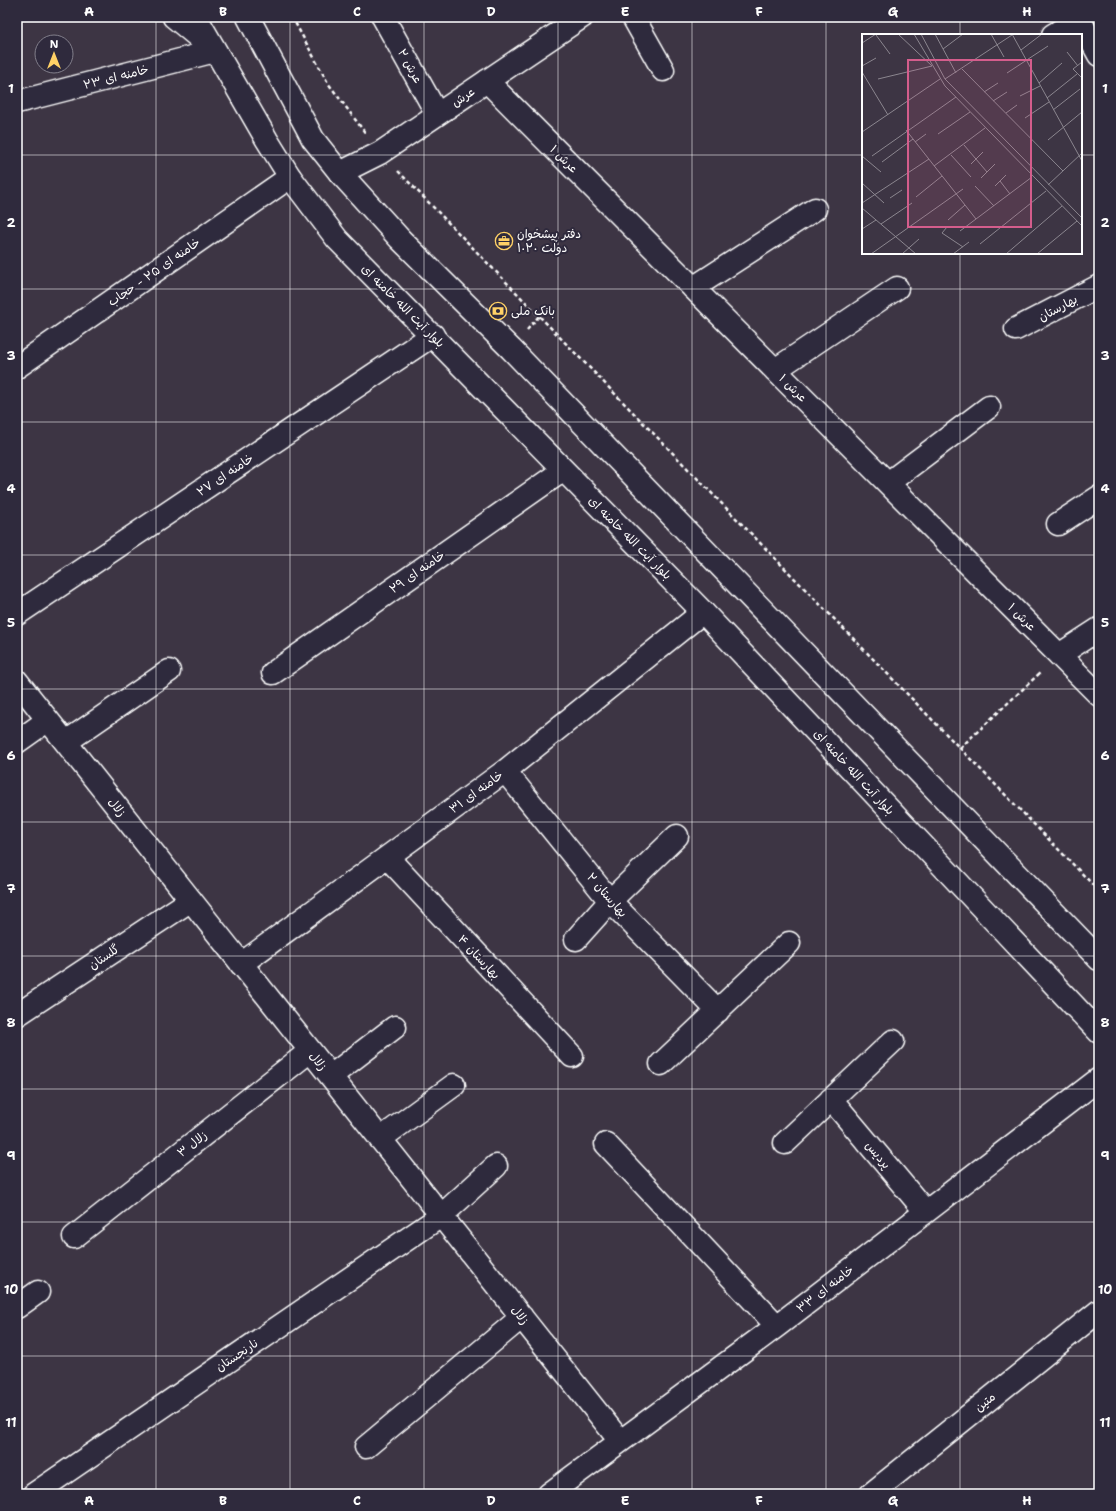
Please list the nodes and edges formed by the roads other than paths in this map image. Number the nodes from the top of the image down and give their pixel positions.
1 (174, 17) edge
2 (196, 17) edge
3 (248, 17) edge
4 (384, 17) edge
5 (582, 17) edge
6 (633, 17) edge
7 (1080, 18) edge
8 (1054, 34) edge
9 (215, 51) junction
10 (1099, 55) edge
11 (663, 70) dead end
12 (487, 81) junction
13 (17, 102) edge
14 (437, 114) junction
15 (340, 173) junction
16 (290, 177) junction
17 (815, 209) dead end
18 (1099, 286) edge
19 (693, 288) junction
20 (897, 288) dead end
21 (1016, 329) dead end
22 (433, 335) junction
23 (17, 367) edge
24 (775, 370) junction
25 (989, 407) dead end
26 (562, 471) junction
27 (888, 483) junction
28 (1099, 498) edge
29 (1058, 524) dead end
30 (703, 612) junction
31 (17, 614) edge
32 (1099, 629) edge
33 (1059, 655) junction
34 (168, 671) dead end
35 (272, 673) dead end
36 (17, 681) edge
37 (1099, 695) edge
38 (48, 720) junction
39 (17, 742) edge
40 (66, 742) junction
41 (505, 771) junction
42 (677, 836) dead end
43 (387, 857) junction
44 (191, 900) junction
45 (610, 901) junction
46 (576, 939) dead end
47 (789, 944) dead end
48 (1099, 959) edge
49 (241, 964) junction
50 (718, 1011) junction
51 (17, 1015) edge
52 (395, 1027) dead end
53 (1099, 1032) edge
54 (893, 1042) dead end
55 (310, 1051) junction
56 (572, 1056) dead end
57 (661, 1064) dead end
58 (331, 1076) junction
59 (1099, 1079) edge
60 (454, 1085) dead end
61 (831, 1099) junction
62 (380, 1139) junction
63 (785, 1143) dead end
64 (606, 1144) dead end
65 (496, 1166) dead end
66 (925, 1211) junction
67 (441, 1216) junction
68 (74, 1237) dead end
69 (38, 1292) dead end
70 (17, 1307) edge
71 (1099, 1311) edge
72 (522, 1317) junction
73 (777, 1326) junction
74 (620, 1441) junction
75 (366, 1447) dead end
76 (34, 1494) edge
77 (549, 1494) edge
78 (872, 1494) edge

1 - 9 street
2 - 9 street, بلوار آیت الله خامنه ای
3 - 15 street
4 - 14 street, عرش ۲
5 - 12 street, عرش
6 - 11 street
7 - 8 street
7 - 10 street
9 - 13 street, خامنه ای ۲۳
9 - 16 street, بلوار آیت الله خامنه ای
12 - 14 street, عرش
12 - 19 street, عرش ۱
14 - 15 street, عرش
15 - 48 street
16 - 22 street, بلوار آیت الله خامنه ای
16 - 23 street, خامنه ای ۲۵ - حجاب
17 - 19 street
18 - 21 street, بهارستان
19 - 24 street, عرش ۱
20 - 24 street
22 - 26 street, بلوار آیت الله خامنه ای
22 - 31 street, خامنه ای ۲۷
24 - 27 street, عرش ۱
25 - 27 street
26 - 30 street, بلوار آیت الله خامنه ای
26 - 35 street, خامنه ای ۲۹
27 - 33 street, عرش ۱
28 - 29 street
30 - 41 street, خامنه ای ۳۱
30 - 53 street, بلوار آیت الله خامنه ای
32 - 33 street
33 - 37 street, عرش ۱
34 - 40 street
36 - 38 street, زلال
38 - 39 street
38 - 40 street, زلال
40 - 44 street, زلال
41 - 43 street, خامنه ای ۳۱
41 - 45 street, بهارستان ۲
42 - 45 street
43 - 49 street, خامنه ای ۳۱
43 - 56 street, بهارستان ۴
44 - 49 street, زلال
44 - 51 street, گلستان
45 - 46 street
45 - 50 street, بهارستان ۲
47 - 50 street
49 - 55 street, زلال
50 - 57 street
52 - 58 street
54 - 61 street
55 - 58 street, زلال
55 - 68 street, ۳ زلال
58 - 62 street, زلال
59 - 66 street, خامنه ای ۳۳
60 - 62 street
61 - 63 street
61 - 66 street, پردیس
62 - 67 street, زلال
64 - 73 street
65 - 67 street, نارنجستان
66 - 73 street, خامنه ای ۳۳
67 - 72 street, زلال
67 - 76 street, نارنجستان
69 - 70 street
71 - 78 street, متین
72 - 74 street, زلال
72 - 75 street
73 - 74 street, خامنه ای ۳۳
74 - 77 street, خامنه ای ۳۳

